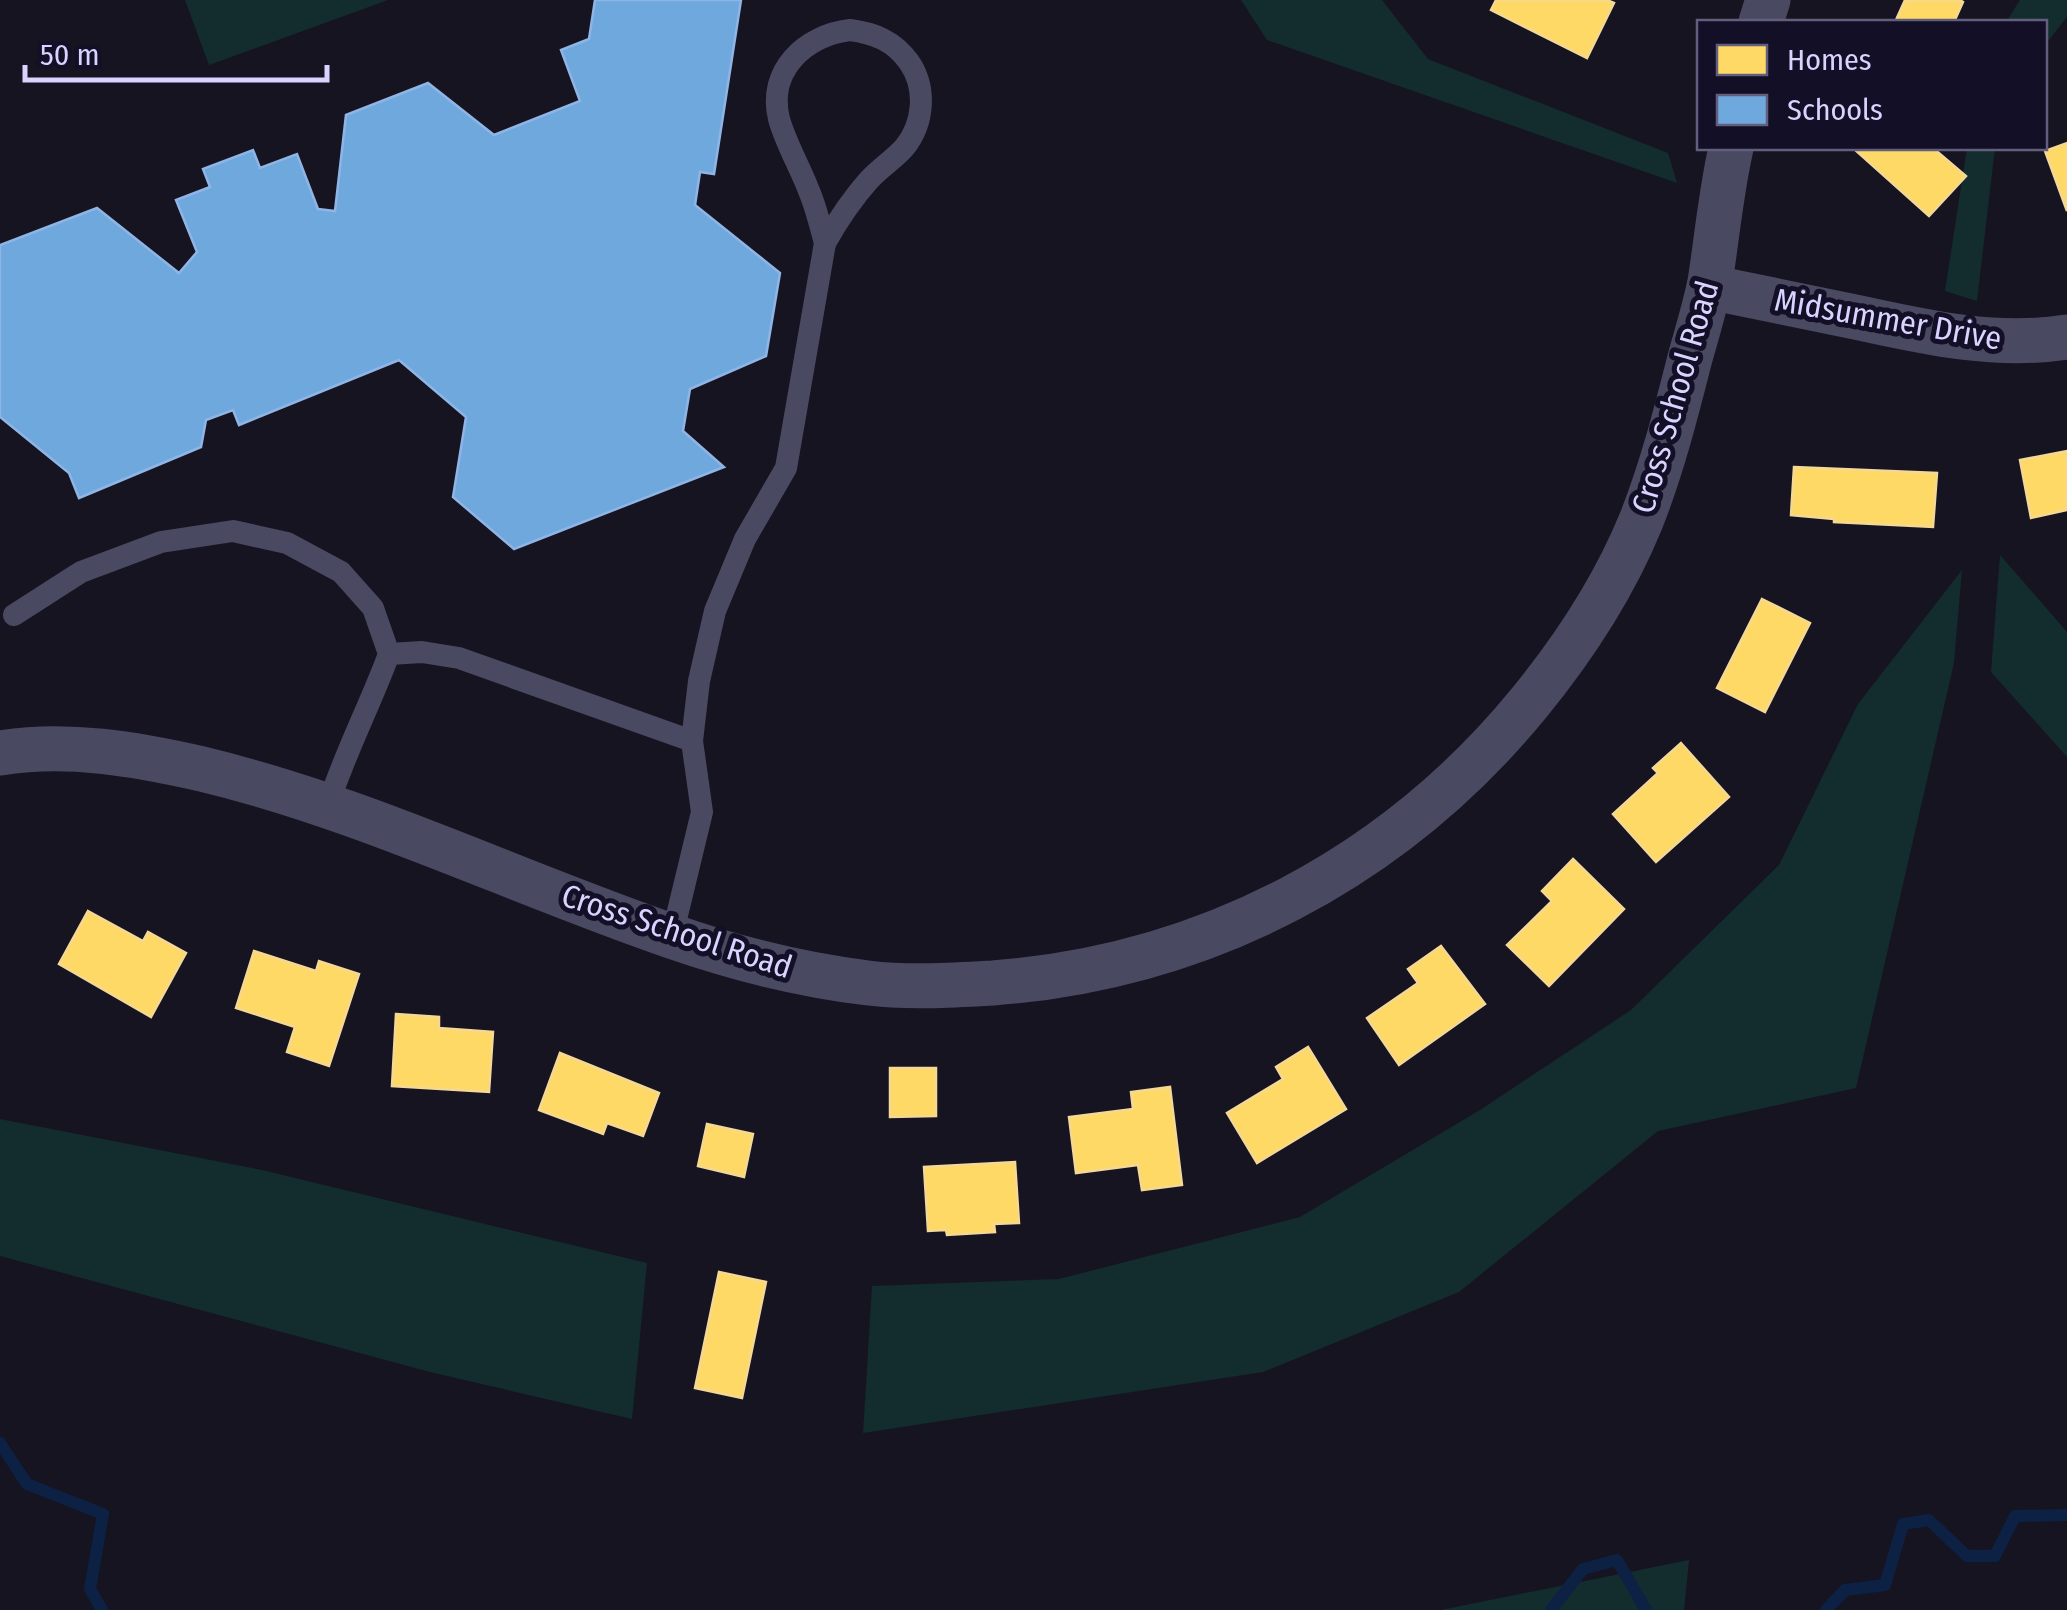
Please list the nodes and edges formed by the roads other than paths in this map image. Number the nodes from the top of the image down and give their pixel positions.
1 (1730, 150) edge
2 (824, 242) junction
3 (1709, 287) junction
4 (2067, 337) edge
5 (14, 615) dead end
6 (389, 654) junction
7 (692, 741) junction
8 (0, 753) edge
9 (328, 805) junction
10 (672, 936) junction

1 - 3 street, Cross School Road
2 - 2 lane
2 - 7 lane
3 - 4 street, Midsummer Drive
3 - 10 street, Cross School Road
5 - 6 lane
6 - 7 lane
6 - 9 lane
7 - 10 lane
8 - 9 street, Cross School Road
9 - 10 street, Cross School Road

